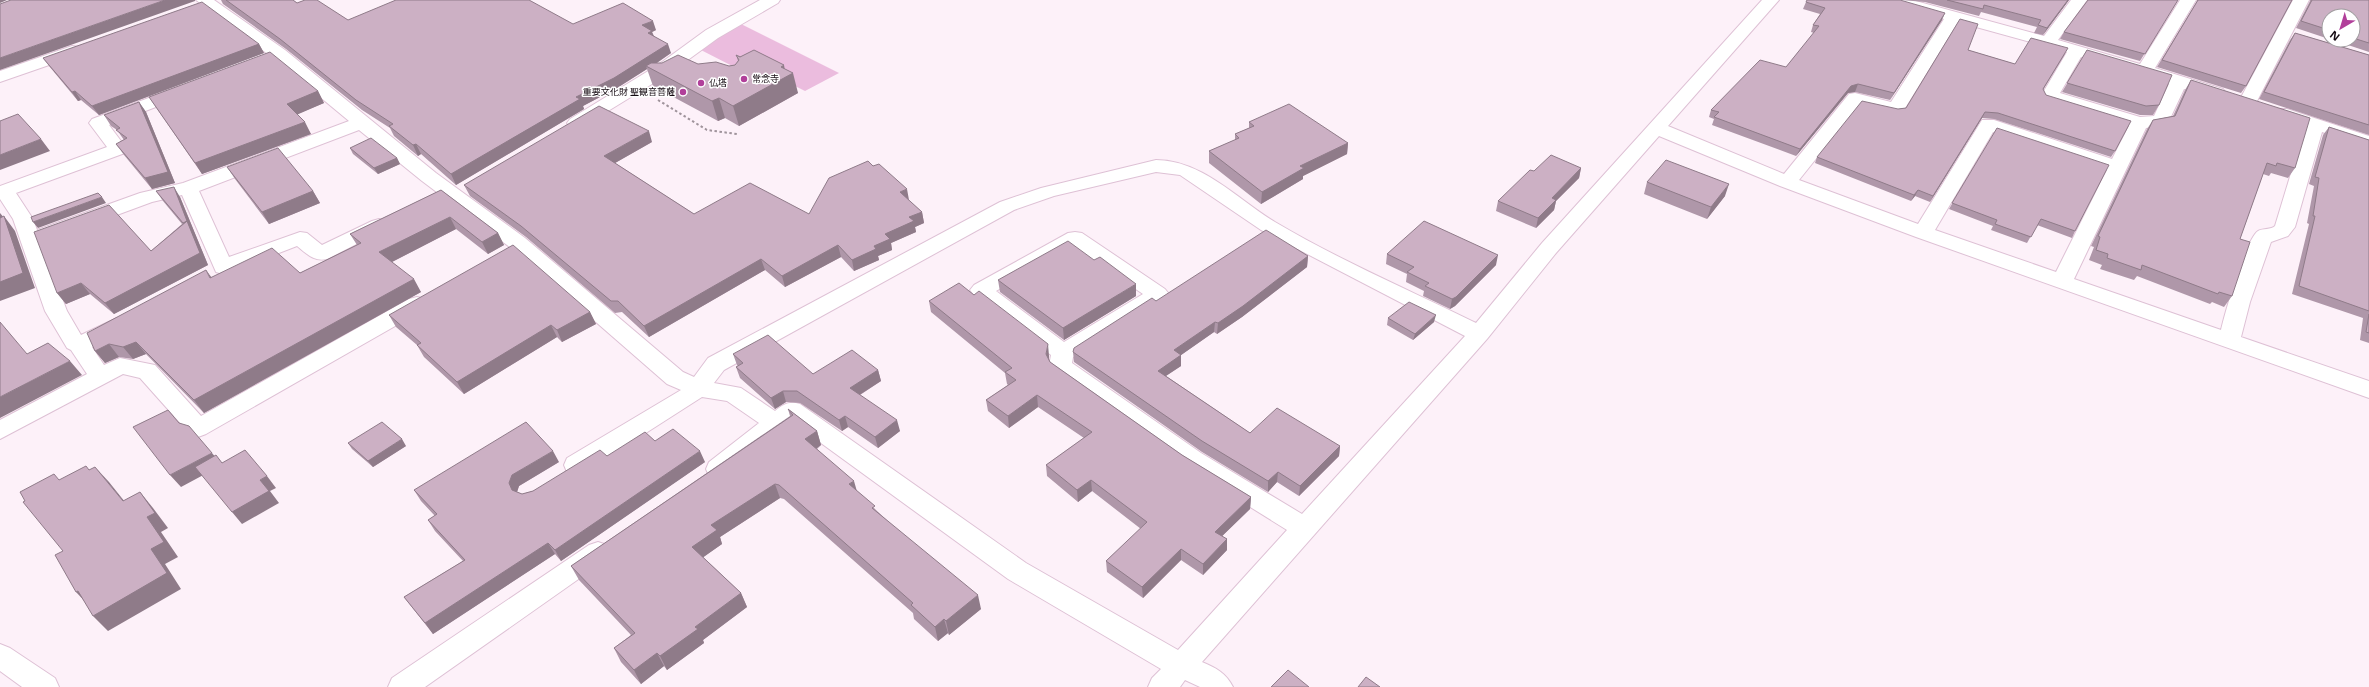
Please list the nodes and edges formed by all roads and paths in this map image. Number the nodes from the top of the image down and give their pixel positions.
1 (772, 0) edge
2 (1771, 0) edge
3 (1894, 0) edge
4 (2079, 0) edge
5 (2188, 0) edge
6 (2301, 0) edge
7 (206, 3) edge
8 (1949, 9) edge
9 (2048, 42) junction
10 (90, 45) edge
11 (2077, 50) junction
12 (279, 54) junction
13 (258, 62) edge
14 (689, 69) edge
15 (2145, 70) junction
16 (0, 77) edge
17 (2179, 81) junction
18 (200, 84) edge
19 (638, 88) junction
20 (2247, 103) junction
21 (363, 122) junction
22 (2139, 123) junction
23 (2315, 124) junction
24 (1658, 128) junction
25 (560, 133) edge
26 (737, 134) dead end
27 (2369, 142) edge
28 (2117, 167) junction
29 (1787, 182) junction
30 (472, 184) edge
31 (188, 188) junction
32 (2, 192) edge
33 (451, 194) junction
34 (427, 202) edge
35 (398, 216) edge
36 (1923, 233) junction
37 (30, 240) junction
38 (520, 246) junction
39 (500, 257) edge
40 (2062, 282) junction
41 (438, 292) edge
42 (134, 316) edge
43 (1479, 334) junction
44 (2229, 342) junction
45 (79, 345) junction
46 (1064, 354) junction
47 (100, 377) junction
48 (698, 388) junction
49 (2369, 390) edge
50 (775, 422) junction
51 (0, 430) edge
52 (556, 478) edge
53 (698, 483) edge
54 (1304, 528) junction
55 (619, 538) edge
56 (0, 656) edge
57 (1181, 666) junction
58 (45, 687) edge
59 (402, 687) edge
60 (1162, 687) edge
61 (1219, 687) edge

1 - 19 street
2 - 24 street
3 - 8 street
4 - 9 street
5 - 15 street
6 - 20 street
7 - 12 street
8 - 9 street
8 - 29 street
9 - 11 street
10 - 16 street
11 - 15 street
11 - 22 street
12 - 13 street
12 - 21 street
14 - 19 street
15 - 17 street
17 - 20 street
17 - 22 street
18 - 32 street
19 - 25 street
19 - 26 path
20 - 23 street
21 - 31 street
21 - 33 street
22 - 28 street
23 - 27 street
23 - 44 street
24 - 29 street
24 - 43 street
28 - 36 street
28 - 40 street
29 - 36 street
30 - 33 street
31 - 35 street
31 - 37 street
32 - 37 street
33 - 34 street
33 - 38 street
36 - 40 street
37 - 45 street
38 - 39 street
38 - 48 street
40 - 44 street
41 - 47 street
42 - 45 street
43 - 48 street
43 - 54 street
44 - 49 street
45 - 47 street
46 - 46 street
46 - 54 street
47 - 51 street
48 - 50 street
48 - 52 street
50 - 53 street
50 - 57 street
54 - 57 street
55 - 59 street
56 - 58 street
57 - 60 street
57 - 61 street

